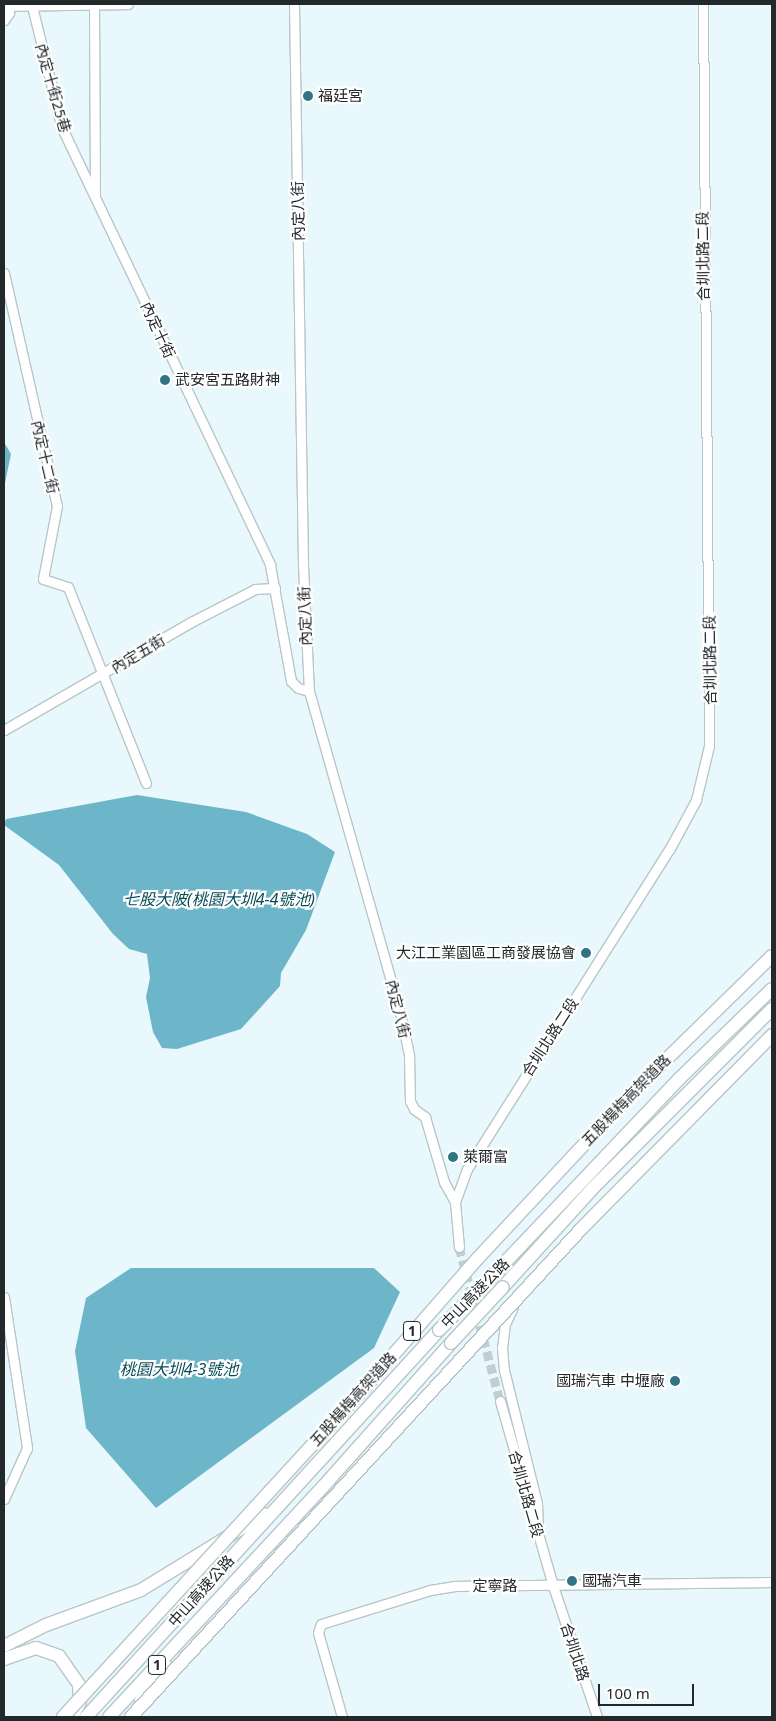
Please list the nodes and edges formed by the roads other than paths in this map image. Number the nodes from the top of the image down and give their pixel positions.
1 (94, 4) edge
2 (128, 4) edge
3 (294, 4) edge
4 (703, 4) edge
5 (6, 6) edge
6 (32, 6) junction
7 (4, 20) edge
8 (95, 195) junction
9 (4, 273) edge
10 (275, 588) junction
11 (103, 676) junction
12 (309, 690) junction
13 (4, 730) edge
14 (146, 783) dead end
15 (772, 956) edge
16 (772, 989) edge
17 (772, 1009) edge
18 (772, 1031) edge
19 (772, 1035) edge
20 (455, 1202) junction
21 (459, 1247) tunnel mouth
22 (4, 1297) edge
23 (500, 1401) tunnel mouth
24 (525, 1455) junction
25 (521, 1475) junction
26 (4, 1499) edge
27 (285, 1500) junction
28 (538, 1534) junction
29 (772, 1582) edge
30 (553, 1586) junction
31 (204, 1613) junction
32 (4, 1646) edge
33 (4, 1659) edge
34 (63, 1717) edge
35 (72, 1717) edge
36 (86, 1717) edge
37 (109, 1717) edge
38 (130, 1717) edge
39 (342, 1717) edge
40 (597, 1717) edge

1 - 2 street
1 - 6 street
1 - 8 street, 內定十街
3 - 12 street, 內定八街
4 - 20 street, 合圳北路二段
5 - 6 street
5 - 7 street
6 - 8 street, 內定十街25巷
8 - 10 street, 內定十街
9 - 11 street, 內定十二街
10 - 11 street, 內定五街
10 - 12 street, 內定十街
11 - 13 street, 內定五街
11 - 14 street
12 - 20 street, 內定八街
15 - 34 highway, 五股楊梅高架道路 / 1, bridge
16 - 27 highway, 中山高速公路 / 1, bridge
17 - 31 highway, 中山高速公路 / 1, bridge
18 - 24 street
19 - 38 highway, 1, bridge
20 - 21 street, 合圳北路二段
22 - 26 street
23 - 25 street, 合圳北路二段
24 - 25 street
24 - 28 street
25 - 28 street, 合圳北路二段
27 - 32 highway
27 - 36 highway, 中山高速公路 / 1
28 - 30 street, 合圳北路二段
29 - 30 street, 定寧路
30 - 39 street, 定寧路
30 - 40 street, 合圳北路
31 - 37 highway, 中山高速公路 / 1
31 - 38 highway
33 - 35 highway

